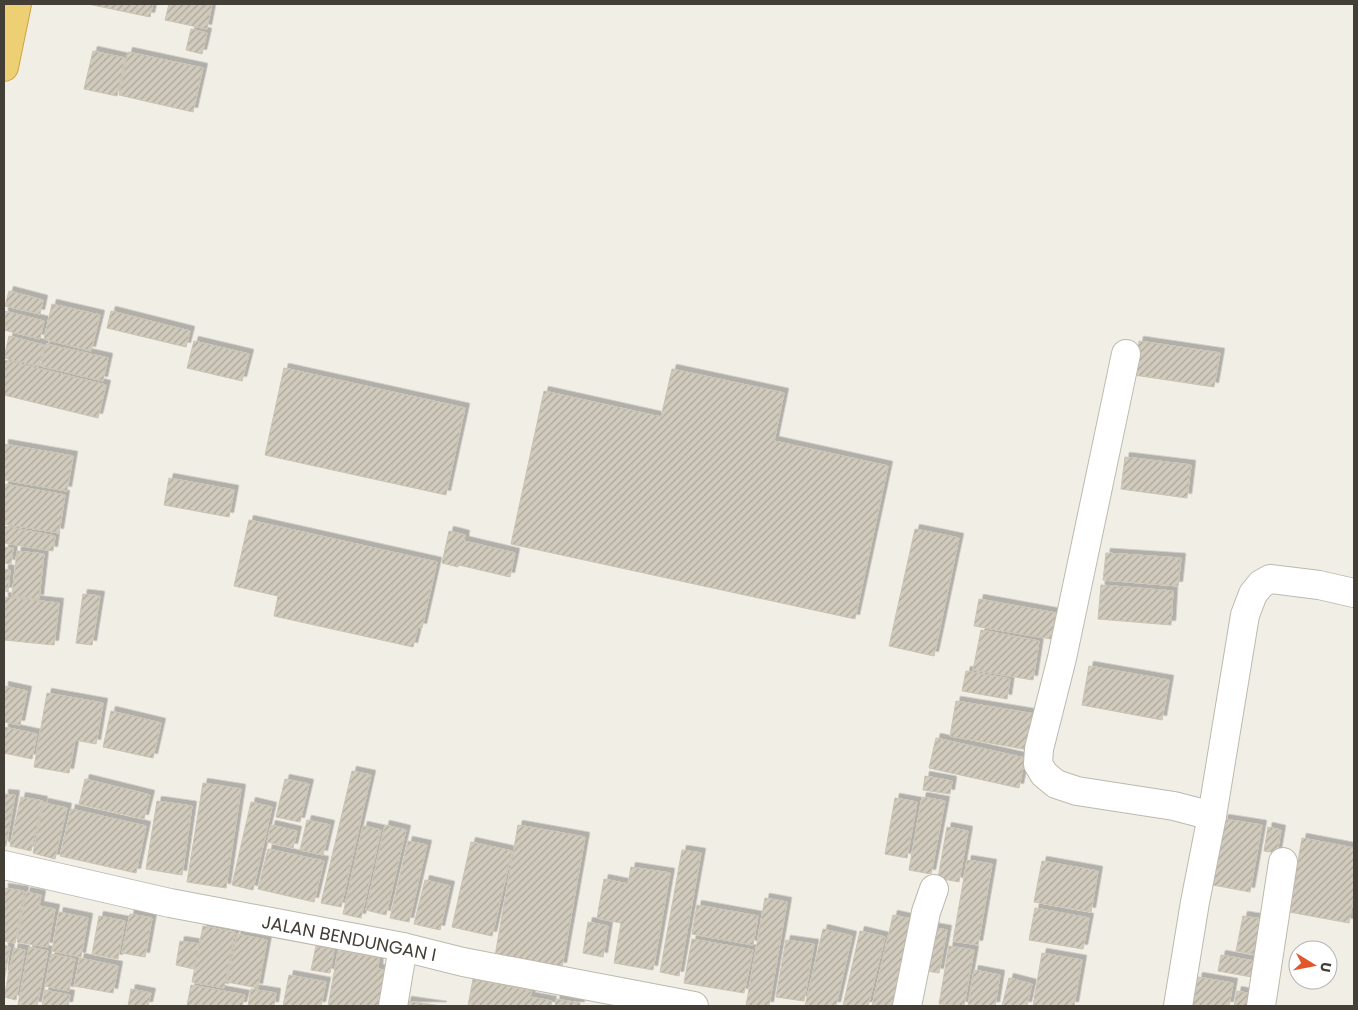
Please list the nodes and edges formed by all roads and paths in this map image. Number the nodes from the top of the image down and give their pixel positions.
1 (17, 4) edge
2 (4, 67) edge
3 (1126, 354) dead end
4 (1354, 593) edge
5 (1212, 816) junction
6 (1283, 862) dead end
7 (4, 865) edge
8 (934, 889) dead end
9 (403, 947) junction
10 (393, 1006) edge
11 (694, 1006) edge
12 (907, 1006) edge
13 (1178, 1006) edge
14 (1261, 1006) edge

1 - 2 highway
3 - 5 street
4 - 5 street
5 - 13 street
6 - 14 street
7 - 9 street, JALAN BENDUNGAN I
8 - 12 street
9 - 10 street
9 - 11 street, JALAN BENDUNGAN I

